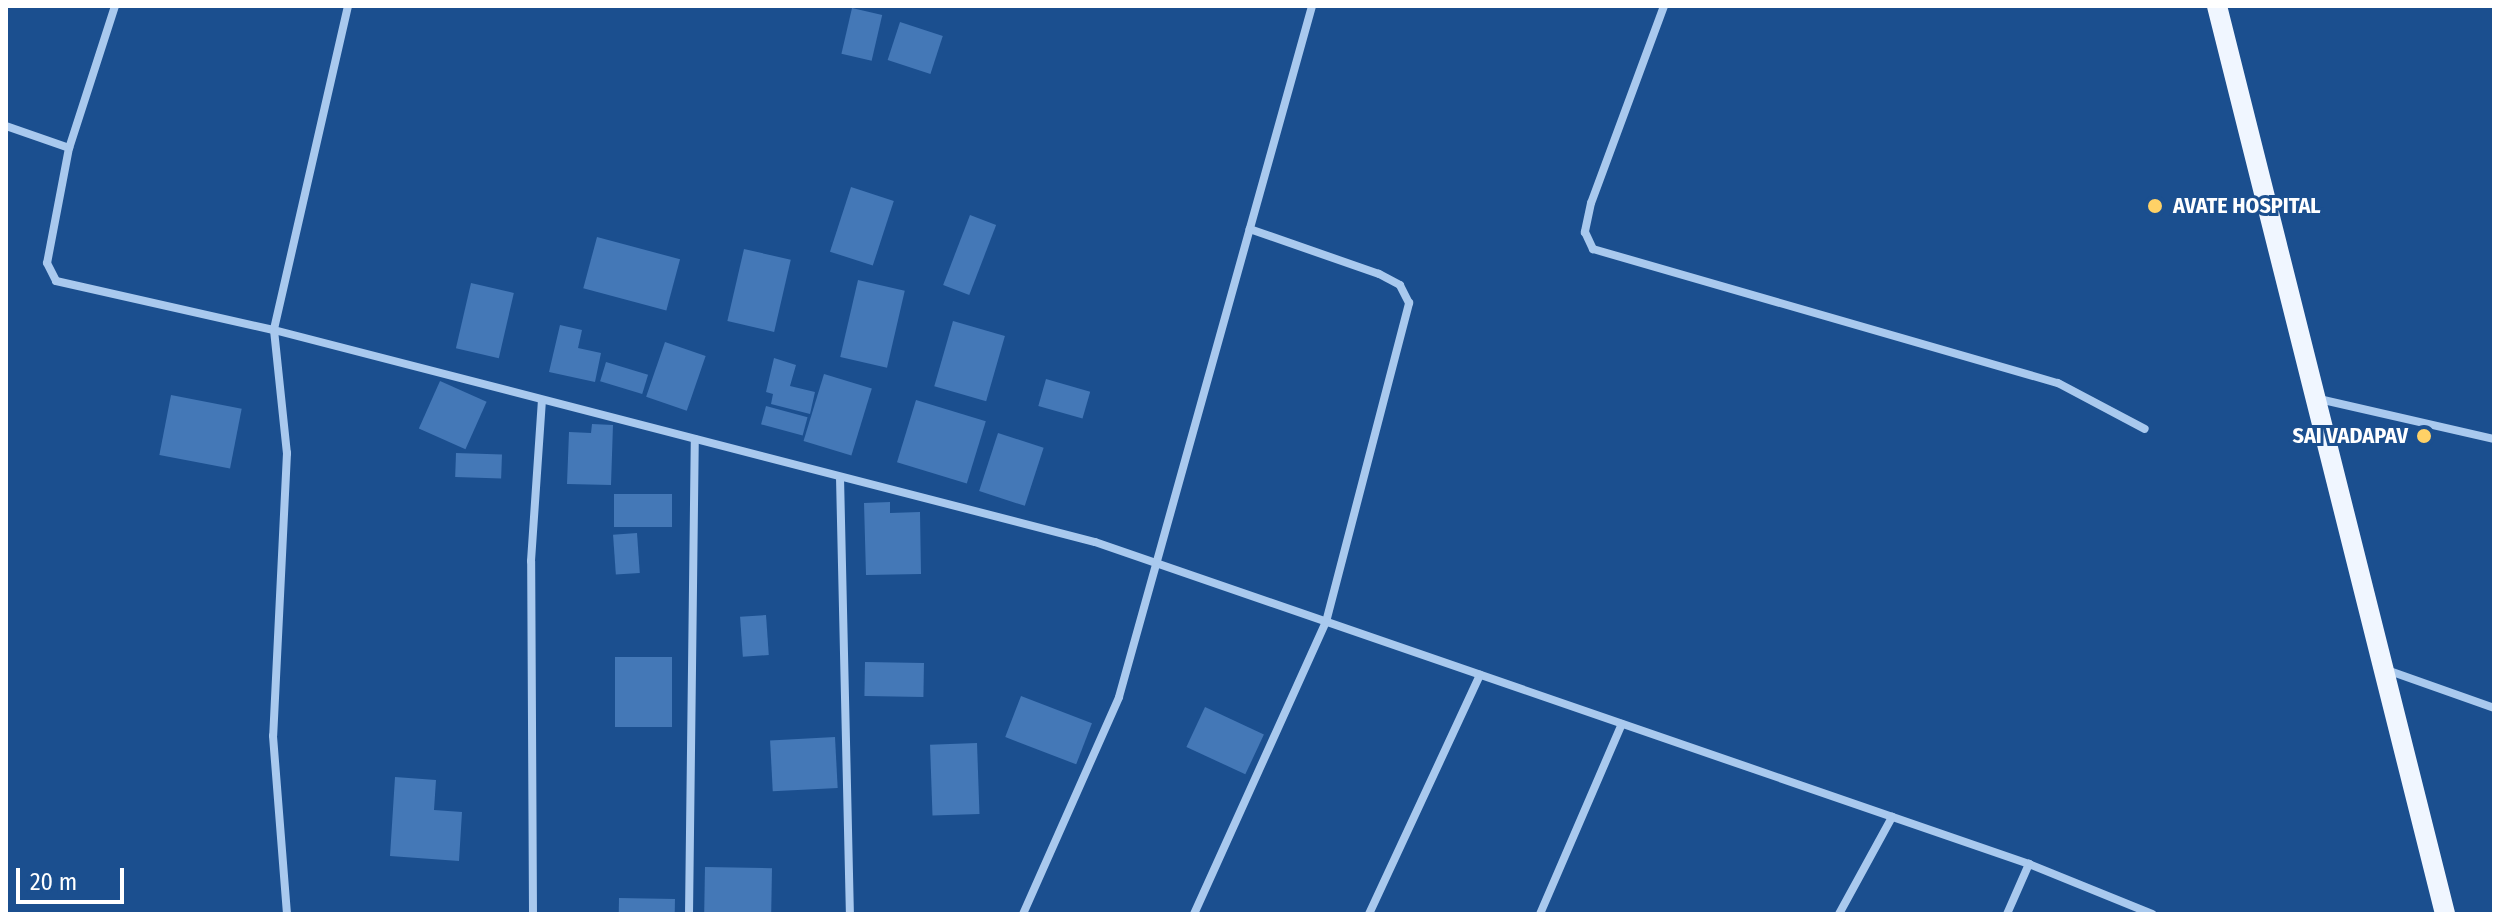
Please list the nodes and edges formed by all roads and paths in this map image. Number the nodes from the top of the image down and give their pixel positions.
1 (115, 6) edge
2 (348, 6) edge
3 (1312, 6) edge
4 (1664, 6) edge
5 (2217, 6) edge
6 (6, 126) edge
7 (69, 148) junction
8 (1250, 229) junction
9 (274, 330) junction
10 (2316, 398) junction
11 (542, 400) junction
12 (2145, 429) dead end
13 (695, 439) junction
14 (2494, 439) edge
15 (840, 477) junction
16 (1158, 563) junction
17 (1326, 622) junction
18 (2383, 668) junction
19 (1480, 675) junction
20 (2494, 708) edge
21 (1622, 724) junction
22 (1892, 817) junction
23 (2029, 864) junction
24 (287, 914) edge
25 (533, 914) edge
26 (689, 914) edge
27 (850, 914) edge
28 (1023, 914) edge
29 (1194, 914) edge
30 (1369, 914) edge
31 (1540, 914) edge
32 (1839, 914) edge
33 (2007, 914) edge
34 (2152, 914) edge
35 (2445, 914) edge

1 - 7 street
2 - 9 street
3 - 8 street
4 - 12 street
5 - 10 main road
6 - 7 street
7 - 9 street
8 - 16 street
8 - 17 street
9 - 11 street
9 - 24 street
10 - 14 street
10 - 18 main road
11 - 13 street
11 - 25 street
13 - 15 street
13 - 26 street
15 - 16 street
15 - 27 street
16 - 17 street
16 - 28 street
17 - 19 street
17 - 29 street
18 - 20 street
18 - 35 main road
19 - 21 street
19 - 30 street
21 - 22 street
21 - 31 street
22 - 23 street
22 - 32 street
23 - 33 street
23 - 34 street

